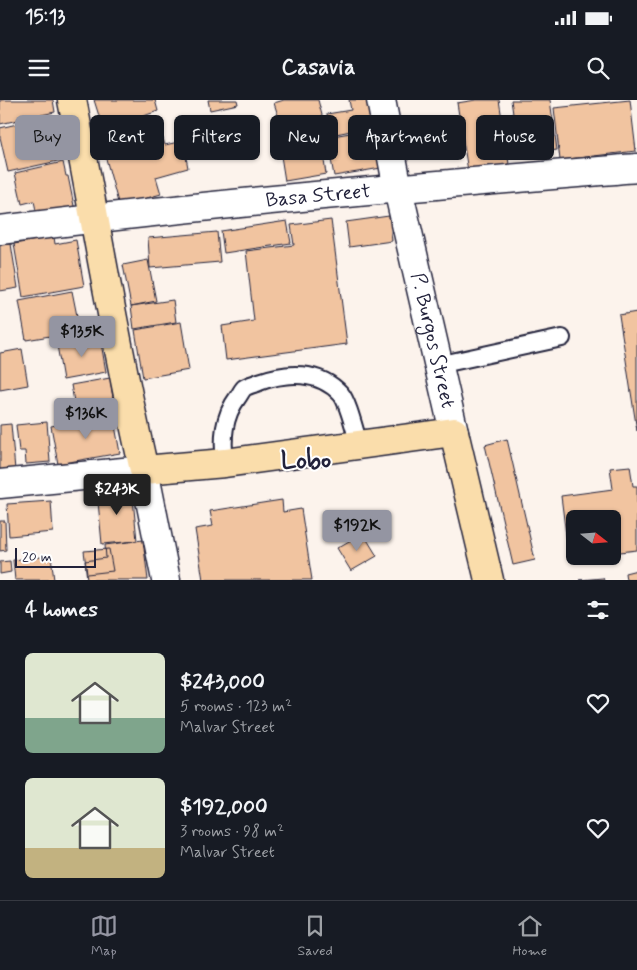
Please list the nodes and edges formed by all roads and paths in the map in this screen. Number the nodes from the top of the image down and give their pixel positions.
1 (72, 100) edge
2 (381, 100) edge
3 (637, 168) edge
4 (398, 188) junction
5 (95, 218) junction
6 (0, 230) edge
7 (562, 338) dead end
8 (438, 365) junction
9 (454, 432) junction
10 (359, 444) junction
11 (225, 463) junction
12 (144, 470) junction
13 (0, 484) edge
14 (166, 580) edge
15 (489, 580) edge

1 - 5 main road
2 - 4 street, P. Burgos Street
3 - 4 street, Basa Street
4 - 5 street, Basa Street
4 - 8 street, P. Burgos Street
5 - 6 street, Basa Street
5 - 12 main road
7 - 8 lane
8 - 9 street, P. Burgos Street
9 - 10 main road
9 - 15 main road, P. Burgos Street
10 - 11 main road
10 - 11 lane
11 - 12 main road
12 - 13 street
12 - 14 street

